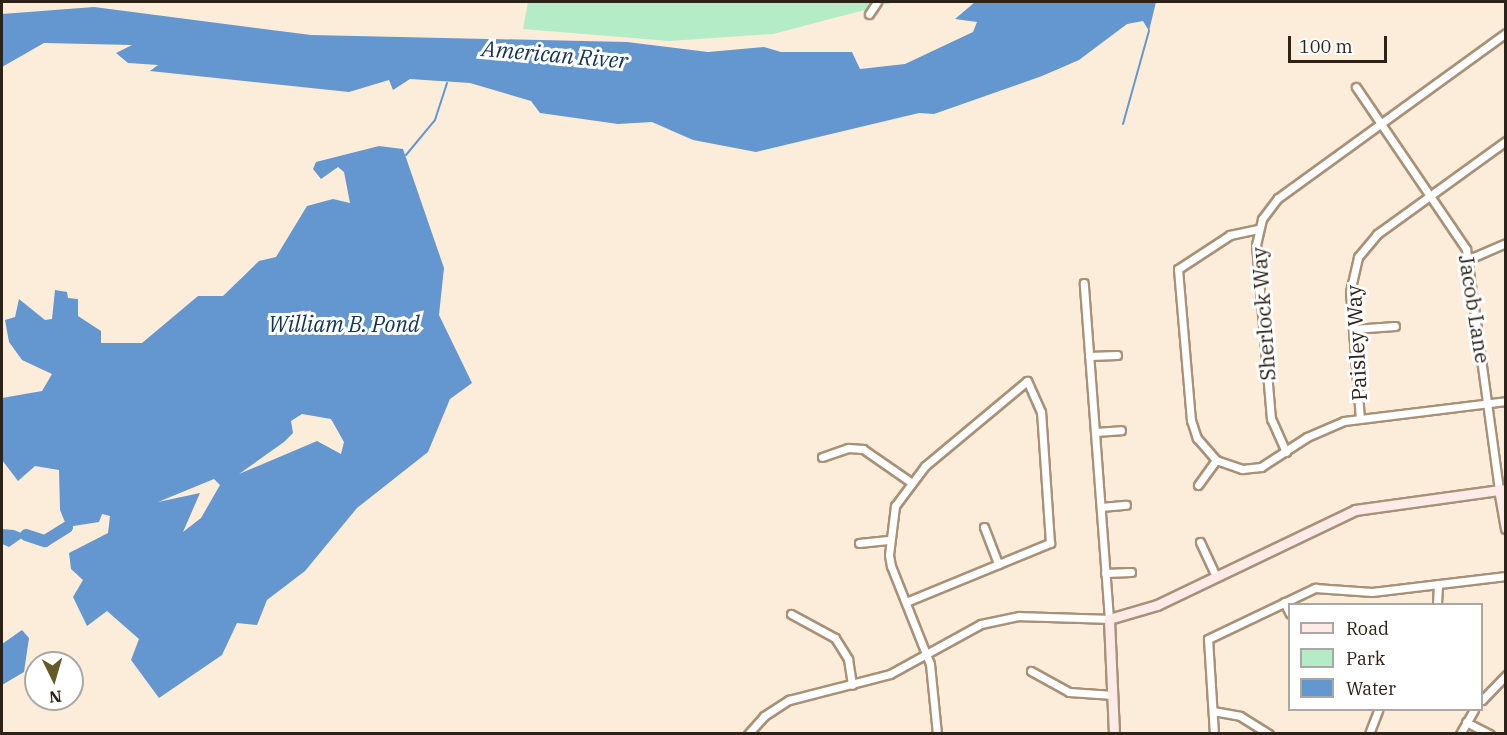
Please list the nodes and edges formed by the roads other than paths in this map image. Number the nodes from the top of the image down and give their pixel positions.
1 (877, 2) edge
2 (869, 14) dead end
3 (1506, 33) edge
4 (1356, 87) dead end
5 (1381, 123) junction
6 (1506, 141) edge
7 (1432, 194) junction
8 (1258, 229) junction
9 (1506, 243) edge
10 (1470, 259) junction
11 (1084, 283) dead end
12 (1395, 326) dead end
13 (1353, 329) junction
14 (1117, 355) dead end
15 (1089, 356) junction
16 (1506, 401) edge
17 (1488, 403) junction
18 (1360, 419) junction
19 (1121, 430) dead end
20 (1095, 432) junction
21 (1286, 452) junction
22 (822, 457) dead end
23 (1216, 460) junction
24 (909, 481) junction
25 (1198, 485) dead end
26 (1502, 489) edge
27 (1126, 505) dead end
28 (1101, 507) junction
29 (984, 527) dead end
30 (1506, 528) edge
31 (888, 540) junction
32 (859, 543) dead end
33 (1200, 543) dead end
34 (998, 564) junction
35 (1131, 572) dead end
36 (1105, 573) junction
37 (1216, 576) junction
38 (1506, 576) edge
39 (1438, 584) junction
40 (906, 602) junction
41 (1284, 602) junction
42 (1437, 603) edge
43 (1288, 610) edge
44 (792, 614) dead end
45 (1109, 619) junction
46 (928, 655) junction
47 (1030, 671) dead end
48 (1506, 675) edge
49 (852, 685) junction
50 (1113, 695) junction
51 (1483, 699) edge
52 (1213, 711) junction
53 (1378, 711) edge
54 (1473, 711) edge
55 (1466, 722) junction
56 (748, 734) edge
57 (937, 734) edge
58 (1114, 734) edge
59 (1214, 734) edge
60 (1269, 734) edge
61 (1368, 734) edge
62 (1460, 734) edge
63 (1490, 734) edge

1 - 2 street
3 - 5 street, Sherlock Way
4 - 5 street, Jacob Lane
5 - 7 street, Jacob Lane
5 - 8 street, Sherlock Way
6 - 7 street, Paisley Way
7 - 10 street, Jacob Lane
7 - 13 street, Paisley Way
8 - 21 street, Sherlock Way
8 - 23 street
9 - 10 street
10 - 17 street, Jacob Lane
11 - 15 street
12 - 13 street
13 - 18 street, Paisley Way
14 - 15 street
15 - 20 street
16 - 17 street
17 - 18 street
17 - 26 street, Jacob Lane
18 - 21 street
19 - 20 street
20 - 28 street
21 - 23 street
22 - 24 street
23 - 25 street
24 - 31 street
24 - 34 street
26 - 30 street, Jacob Lane
26 - 37 street
27 - 28 street
28 - 36 street
29 - 34 street
31 - 32 street
31 - 40 street
33 - 37 street
34 - 40 street
35 - 36 street
36 - 45 street
37 - 45 street
38 - 39 street
39 - 41 street
39 - 42 street
40 - 46 street
41 - 43 street
41 - 52 street
44 - 49 street
45 - 46 street
45 - 50 street
46 - 49 street
46 - 57 street
47 - 50 street
48 - 51 street
49 - 56 street
50 - 58 street
52 - 59 street
52 - 60 street
53 - 61 street
54 - 55 street
55 - 62 street
55 - 63 street

